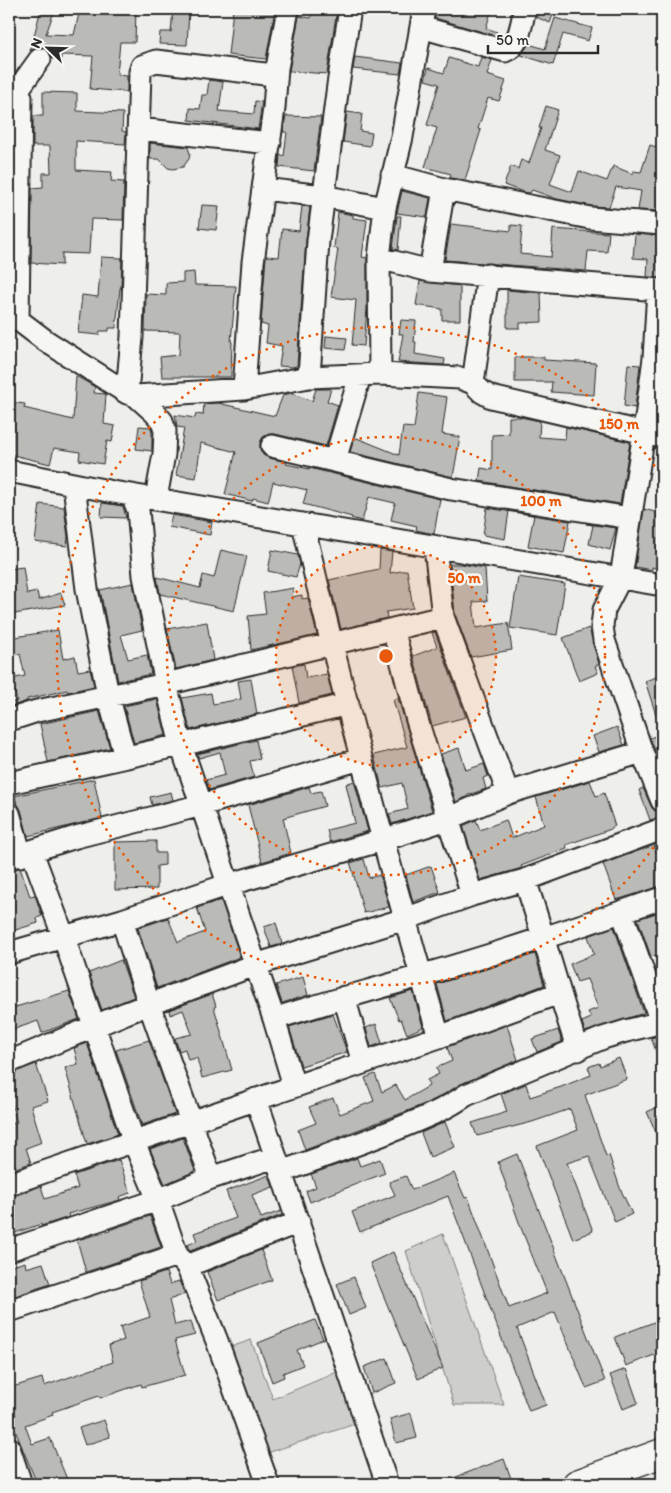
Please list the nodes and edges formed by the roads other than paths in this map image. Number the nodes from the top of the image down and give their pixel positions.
1 (288, 9) edge
2 (350, 9) edge
3 (525, 9) edge
4 (422, 18) edge
5 (40, 59) dead end
6 (277, 68) junction
7 (13, 92) edge
8 (138, 129) junction
9 (270, 143) junction
10 (392, 175) junction
11 (263, 189) junction
12 (444, 189) junction
13 (323, 196) junction
14 (385, 208) junction
15 (662, 224) edge
16 (379, 258) junction
17 (430, 271) junction
18 (488, 275) junction
19 (660, 289) edge
20 (14, 317) edge
21 (370, 375) junction
22 (309, 377) junction
23 (473, 382) junction
24 (244, 389) junction
25 (131, 394) junction
26 (653, 435) edge
27 (272, 446) dead end
28 (335, 460) junction
29 (9, 471) edge
30 (74, 485) junction
31 (132, 495) junction
32 (156, 498) junction
33 (630, 518) junction
34 (303, 524) junction
35 (436, 547) junction
36 (621, 577) junction
37 (662, 585) edge
38 (443, 617) junction
39 (393, 629) junction
40 (331, 644) junction
41 (166, 684) junction
42 (108, 695) junction
43 (348, 704) junction
44 (9, 720) edge
45 (181, 745) junction
46 (642, 752) junction
47 (125, 757) junction
48 (361, 760) junction
49 (9, 783) edge
50 (508, 793) junction
51 (662, 801) edge
52 (202, 805) junction
53 (9, 813) edge
54 (447, 819) junction
55 (662, 829) edge
56 (383, 840) junction
57 (21, 855) edge
58 (525, 880) junction
59 (227, 885) junction
60 (472, 895) junction
61 (662, 898) edge
62 (622, 912) junction
63 (405, 919) junction
64 (122, 920) junction
65 (64, 938) junction
66 (544, 938) junction
67 (9, 953) edge
68 (255, 965) junction
69 (421, 976) junction
70 (559, 993) junction
71 (344, 997) junction
72 (149, 1004) junction
73 (274, 1019) junction
74 (662, 1022) edge
75 (94, 1026) junction
76 (439, 1037) junction
77 (578, 1050) junction
78 (9, 1062) edge
79 (363, 1062) junction
80 (294, 1086) junction
81 (256, 1100) junction
82 (190, 1122) junction
83 (134, 1142) junction
84 (278, 1165) junction
85 (211, 1178) junction
86 (9, 1184) edge
87 (158, 1200) junction
88 (299, 1222) junction
89 (9, 1250) edge
90 (182, 1261) junction
91 (9, 1311) edge
92 (9, 1448) edge
93 (662, 1452) edge
94 (20, 1484) edge
95 (268, 1484) edge
96 (387, 1484) edge
97 (577, 1484) edge

1 - 6 street
2 - 13 street
3 - 4 street
4 - 10 street
5 - 7 street
6 - 8 street
6 - 9 street
7 - 20 street
8 - 9 street
8 - 25 street
9 - 11 street
10 - 12 street
10 - 14 street
11 - 13 street
11 - 24 street
12 - 15 street
12 - 17 street
13 - 14 street
13 - 22 street
14 - 16 street
16 - 17 street
16 - 21 street
17 - 18 street
18 - 19 street
18 - 23 street
19 - 26 street
20 - 25 street
21 - 22 street
21 - 23 street
21 - 28 street
22 - 24 street
23 - 26 street
24 - 25 street
25 - 32 street
26 - 33 street
27 - 28 street
28 - 33 street
29 - 30 street
30 - 31 street
30 - 42 street
31 - 32 street
31 - 41 street
32 - 34 street
33 - 36 street
34 - 35 street
34 - 40 street
35 - 36 street
35 - 38 street
36 - 37 street
36 - 46 street
38 - 39 street
38 - 50 street
39 - 40 street
39 - 54 street
40 - 41 street
40 - 43 street
41 - 42 street
41 - 45 street
42 - 44 street
42 - 47 street
43 - 45 street
43 - 48 street
45 - 47 street
45 - 52 street
46 - 50 street
46 - 51 street
47 - 49 street
48 - 52 street
48 - 56 street
50 - 54 street
52 - 57 street
52 - 59 street
53 - 57 street
54 - 56 street
54 - 60 street
55 - 58 street
56 - 59 street
56 - 63 street
57 - 65 street
58 - 60 street
58 - 66 street
59 - 64 street
59 - 68 street
60 - 63 street
61 - 62 street
62 - 66 street
62 - 74 street
63 - 68 street
63 - 69 street
64 - 65 street
64 - 72 street
65 - 67 street
65 - 75 street
66 - 69 street
66 - 70 street
68 - 72 street
68 - 73 street
69 - 71 street
69 - 76 street
70 - 76 street
70 - 77 street
71 - 73 street
71 - 79 street
72 - 75 street
72 - 82 street
73 - 80 street
74 - 77 street
75 - 78 street
75 - 83 street
76 - 79 street
77 - 84 street
79 - 80 street
80 - 81 street
81 - 82 street
81 - 84 street
82 - 83 street
82 - 85 street
83 - 86 street
83 - 87 street
84 - 85 street
84 - 88 street
85 - 87 street
87 - 89 street
87 - 90 street
88 - 90 street
88 - 96 street
90 - 91 street
90 - 95 street
92 - 94 street
93 - 97 main road

